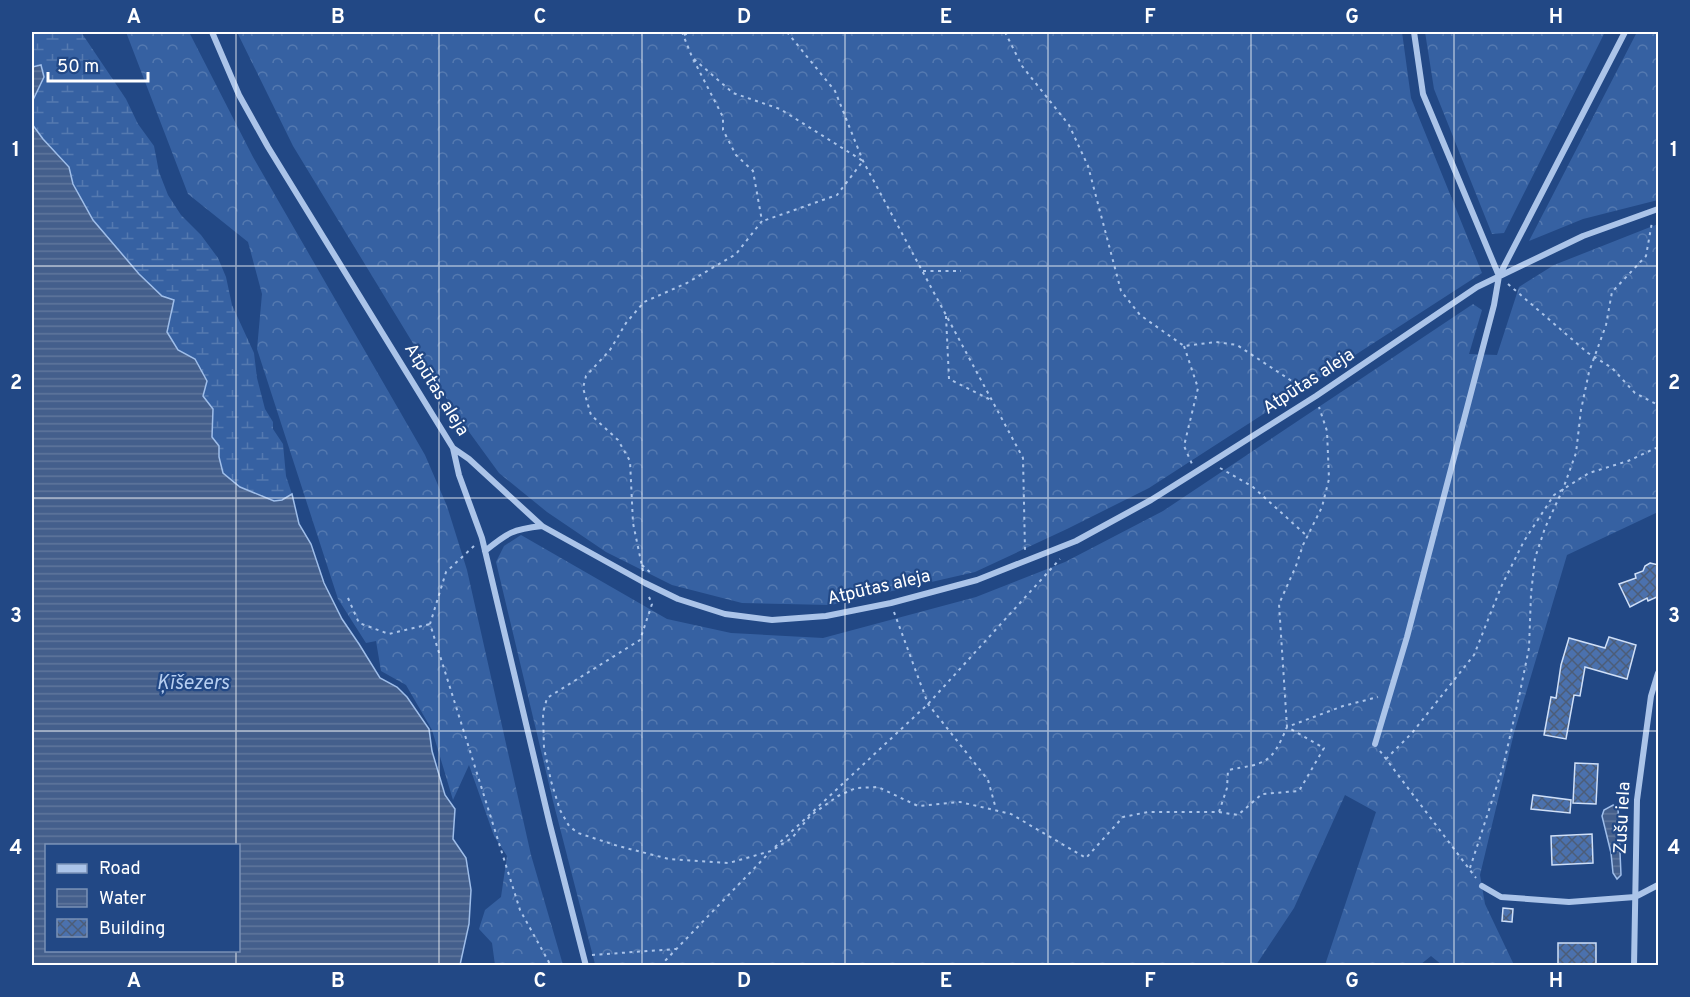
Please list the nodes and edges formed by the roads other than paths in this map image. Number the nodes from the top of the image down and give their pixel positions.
1 (212, 32) edge
2 (1414, 32) edge
3 (1625, 32) edge
4 (1657, 209) edge
5 (1499, 276) junction
6 (453, 448) junction
7 (542, 526) junction
8 (485, 551) junction
9 (1659, 674) edge
10 (1375, 744) road end
11 (1659, 885) edge
12 (1482, 886) road end
13 (1635, 897) junction
14 (586, 966) edge
15 (1634, 966) edge

1 - 6 street, Atpūtas aleja
2 - 5 street
3 - 5 street
4 - 5 street, Atpūtas aleja
5 - 7 street, Atpūtas aleja
5 - 10 street
6 - 7 street, Atpūtas aleja
6 - 8 street
7 - 8 street
8 - 14 street
9 - 13 street, Zušu iela
11 - 13 street
12 - 13 street
13 - 15 street, Zušu iela

